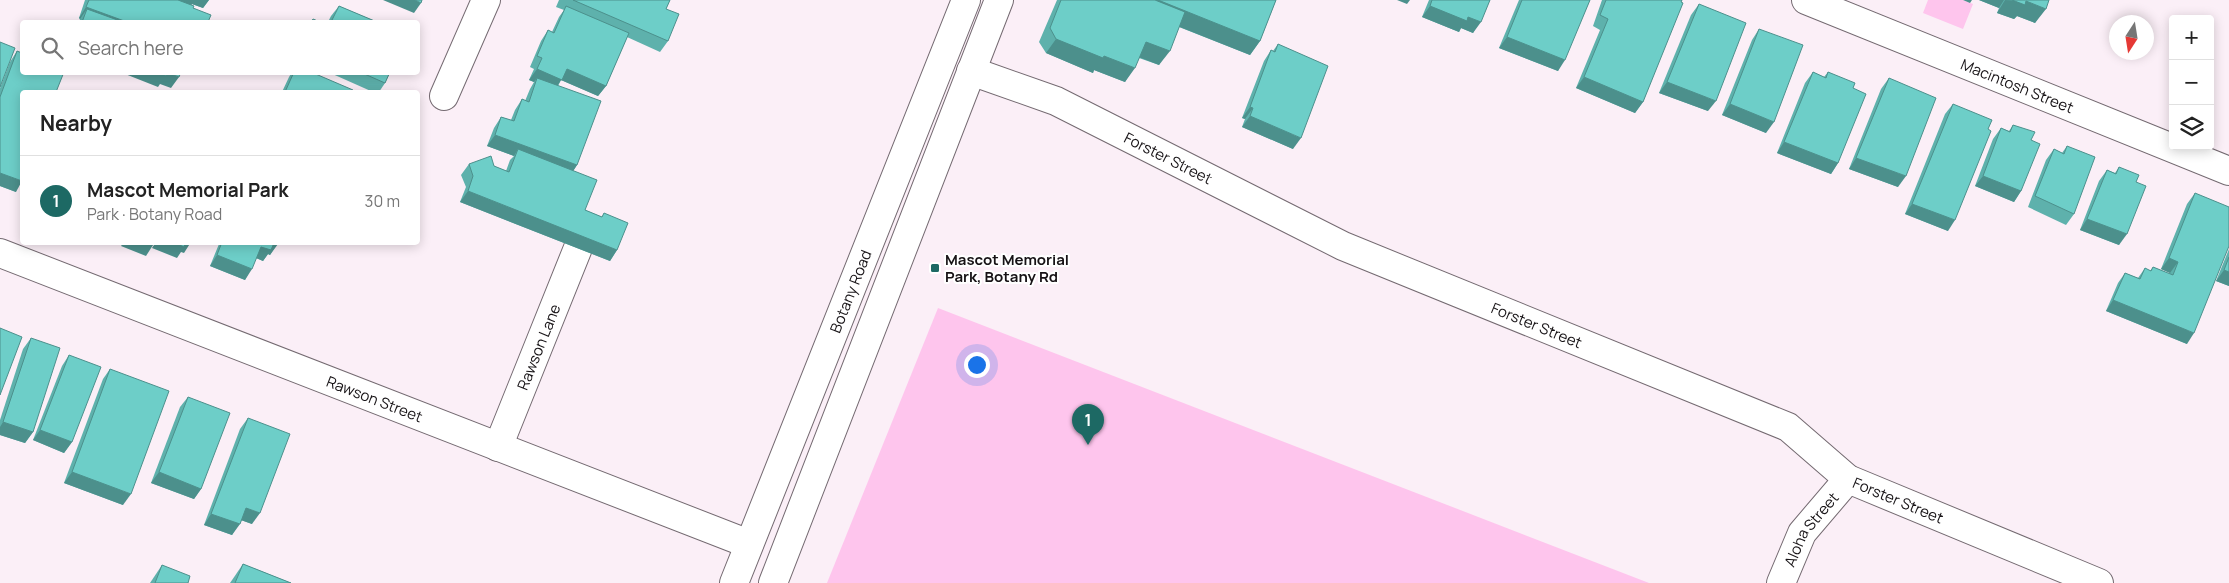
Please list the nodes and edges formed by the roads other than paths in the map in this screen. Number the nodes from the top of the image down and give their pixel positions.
1 (486, 0) edge
2 (966, 0) edge
3 (999, 0) edge
4 (1806, 0) edge
5 (971, 70) junction
6 (444, 96) dead end
7 (2229, 171) edge
8 (578, 248) edge
9 (0, 253) edge
10 (498, 447) junction
11 (1848, 479) junction
12 (749, 544) junction
13 (734, 583) edge
14 (773, 583) edge
15 (1781, 583) edge
16 (2099, 583) edge

1 - 6 street
2 - 12 street, Botany Road
3 - 5 street
4 - 7 street, Macintosh Street
5 - 11 street, Forster Street
5 - 14 street
8 - 10 street, Rawson Lane
9 - 10 street, Rawson Street
10 - 12 street, Rawson Street
11 - 15 street, Aloha Street
11 - 16 street, Forster Street
12 - 13 street, Botany Road

